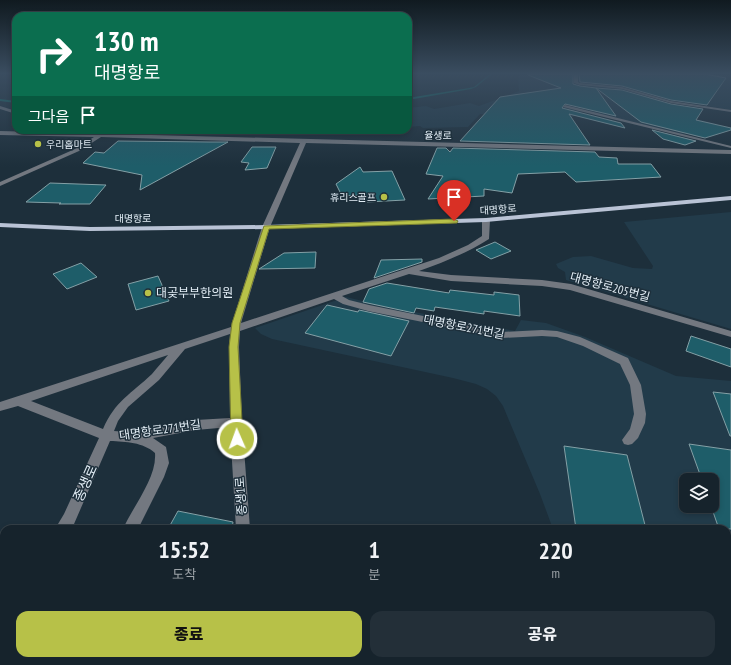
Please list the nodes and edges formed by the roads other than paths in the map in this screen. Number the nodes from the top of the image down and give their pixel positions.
1 (689, 105) edge
2 (565, 106) dead end
3 (0, 107) edge
4 (12, 112) edge
5 (731, 112) edge
6 (0, 134) edge
7 (100, 135) junction
8 (304, 141) junction
9 (730, 151) edge
10 (0, 184) edge
11 (730, 198) edge
12 (486, 220) junction
13 (0, 225) edge
14 (266, 227) junction
15 (409, 272) junction
16 (335, 296) junction
17 (235, 330) junction
18 (731, 334) edge
19 (181, 347) junction
20 (18, 401) junction
21 (0, 407) edge
22 (236, 422) junction
23 (106, 436) junction
24 (127, 437) junction
25 (628, 440) dead end
26 (65, 525) edge
27 (132, 525) edge
28 (243, 525) edge

1 - 5 street
2 - 9 street
3 - 4 street
6 - 7 street, 율생로
7 - 8 street, 율생로
7 - 10 street
8 - 9 street, 율생로
8 - 14 street
11 - 12 main road, 대명항로
12 - 14 main road, 대명항로
12 - 15 street
13 - 14 main road, 대명항로
14 - 17 street, 종생1로
15 - 16 street
15 - 18 street, 대명항로205번길
16 - 17 street
16 - 25 street, 대명항로271번길
17 - 19 street
17 - 22 street, 종생1로
19 - 20 street
19 - 23 street, 대명항로271번길
20 - 21 street
20 - 23 street
22 - 24 street, 대명항로271번길
22 - 28 street, 종생1로
23 - 24 street, 대명항로271번길
23 - 26 street, 종생로
24 - 27 street

